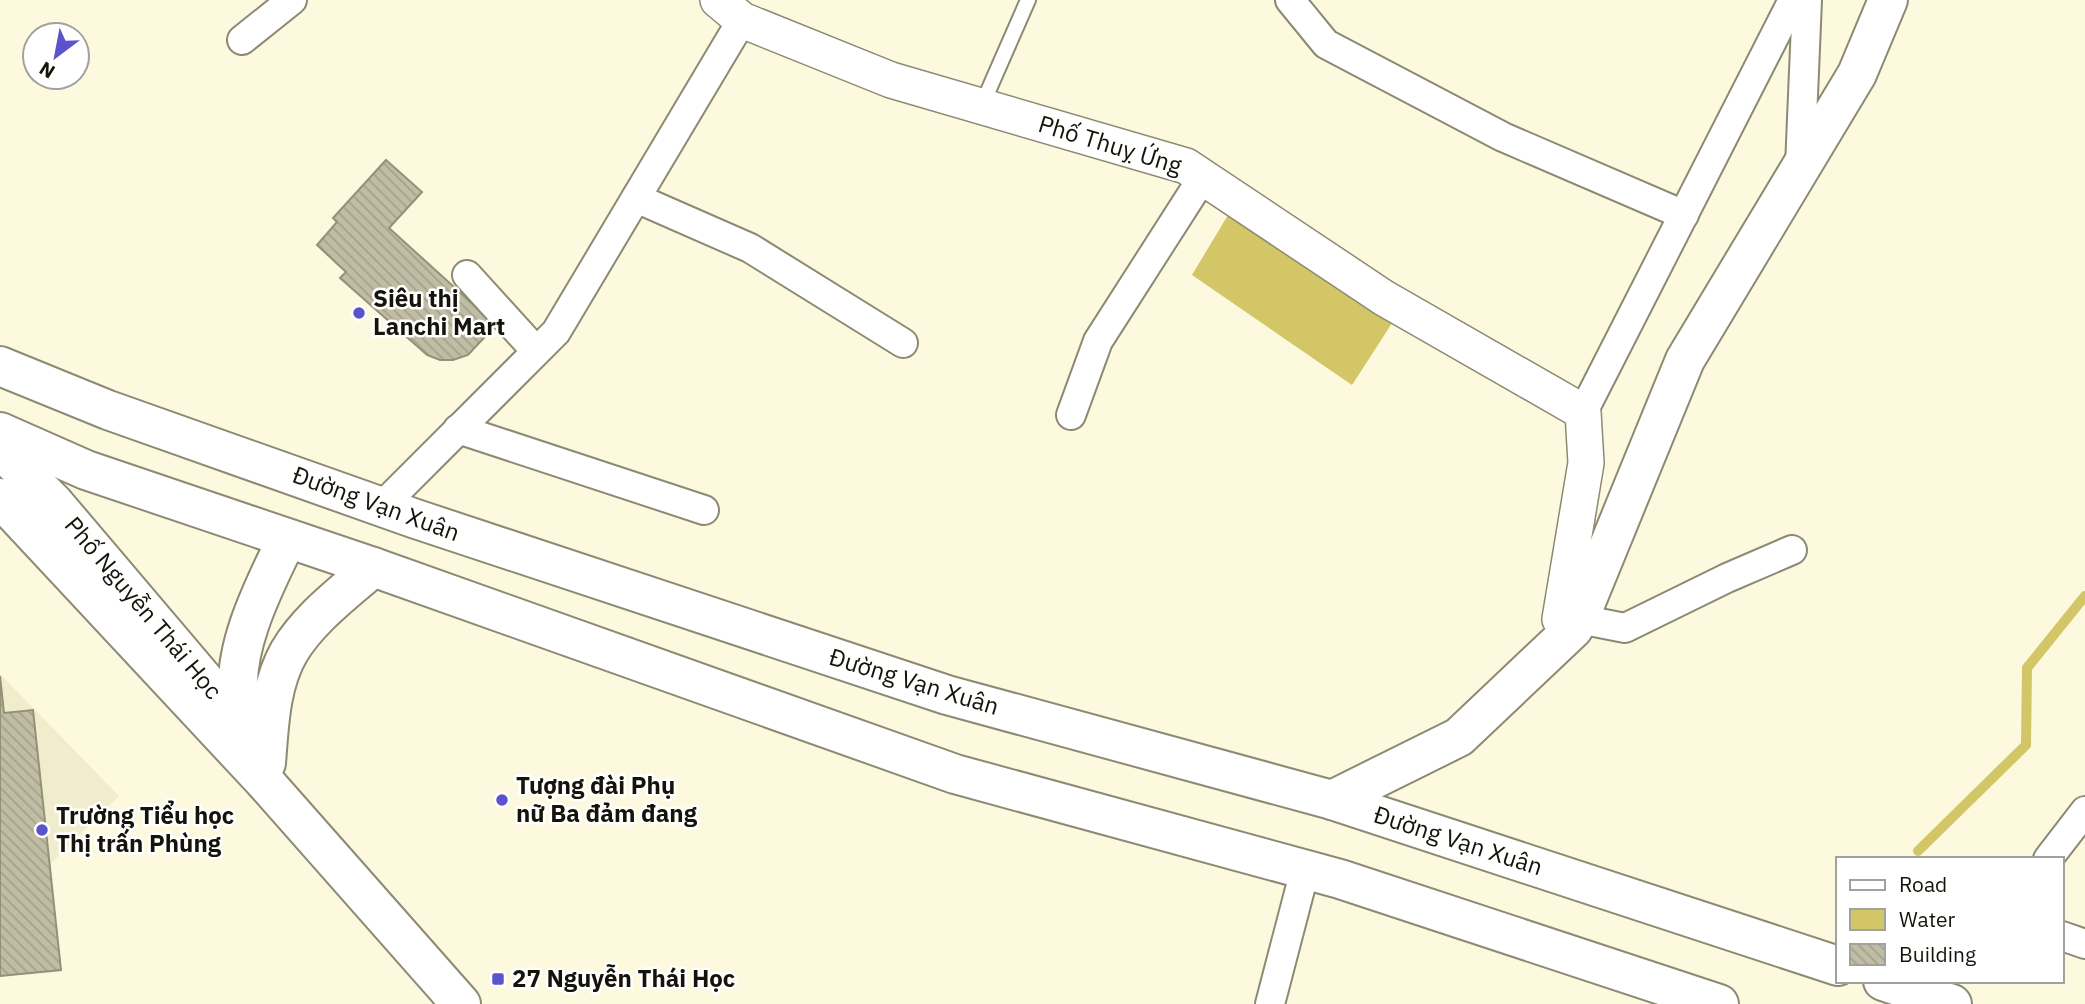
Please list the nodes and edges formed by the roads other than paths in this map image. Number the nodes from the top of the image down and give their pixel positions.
1 (292, 0) edge
2 (1028, 0) edge
3 (1290, 0) edge
4 (1793, 0) edge
5 (1807, 0) edge
6 (1888, 0) edge
7 (730, 10) edge
8 (242, 40) dead end
9 (981, 106) junction
10 (1800, 170) junction
11 (1203, 177) junction
12 (636, 198) junction
13 (1684, 215) junction
14 (467, 275) dead end
15 (903, 343) dead end
16 (536, 351) junction
17 (0, 366) edge
18 (1583, 412) junction
19 (1072, 415) dead end
20 (458, 429) junction
21 (0, 432) edge
22 (0, 449) edge
23 (0, 498) edge
24 (381, 507) junction
25 (704, 510) dead end
26 (287, 539) junction
27 (1792, 550) dead end
28 (373, 567) junction
29 (1576, 624) junction
30 (265, 782) junction
31 (1332, 800) junction
32 (2085, 811) edge
33 (2050, 857) edge
34 (1305, 870) junction
35 (2064, 937) edge
36 (2085, 944) edge
37 (1836, 966) edge
38 (1893, 983) edge
39 (1950, 995) edge
40 (461, 1004) edge
41 (1270, 1004) edge
42 (1719, 1004) edge

1 - 8 street
2 - 9 lane
3 - 13 street
4 - 13 street
5 - 10 street
6 - 10 main road
7 - 9 street, Phố Thuỵ Ứng
7 - 12 street
9 - 11 street, Phố Thuỵ Ứng
10 - 29 main road
11 - 18 street, Phố Thuỵ Ứng
11 - 19 street
12 - 15 street
12 - 16 street
13 - 18 street
14 - 16 street
16 - 20 street
17 - 24 main road, Đường Vạn Xuân
18 - 29 street
20 - 24 street
20 - 25 street
21 - 26 main road
22 - 30 main road, Phố Nguyễn Thái Học
23 - 30 main road, Phố Nguyễn Thái Học
24 - 31 main road, Đường Vạn Xuân
26 - 28 main road
26 - 30 main road
27 - 29 street
28 - 30 main road
28 - 34 main road
29 - 31 main road
30 - 40 main road, Phố Nguyễn Thái Học
31 - 37 main road, Đường Vạn Xuân
32 - 33 street
34 - 41 street
34 - 42 main road
35 - 36 street
38 - 39 main road

